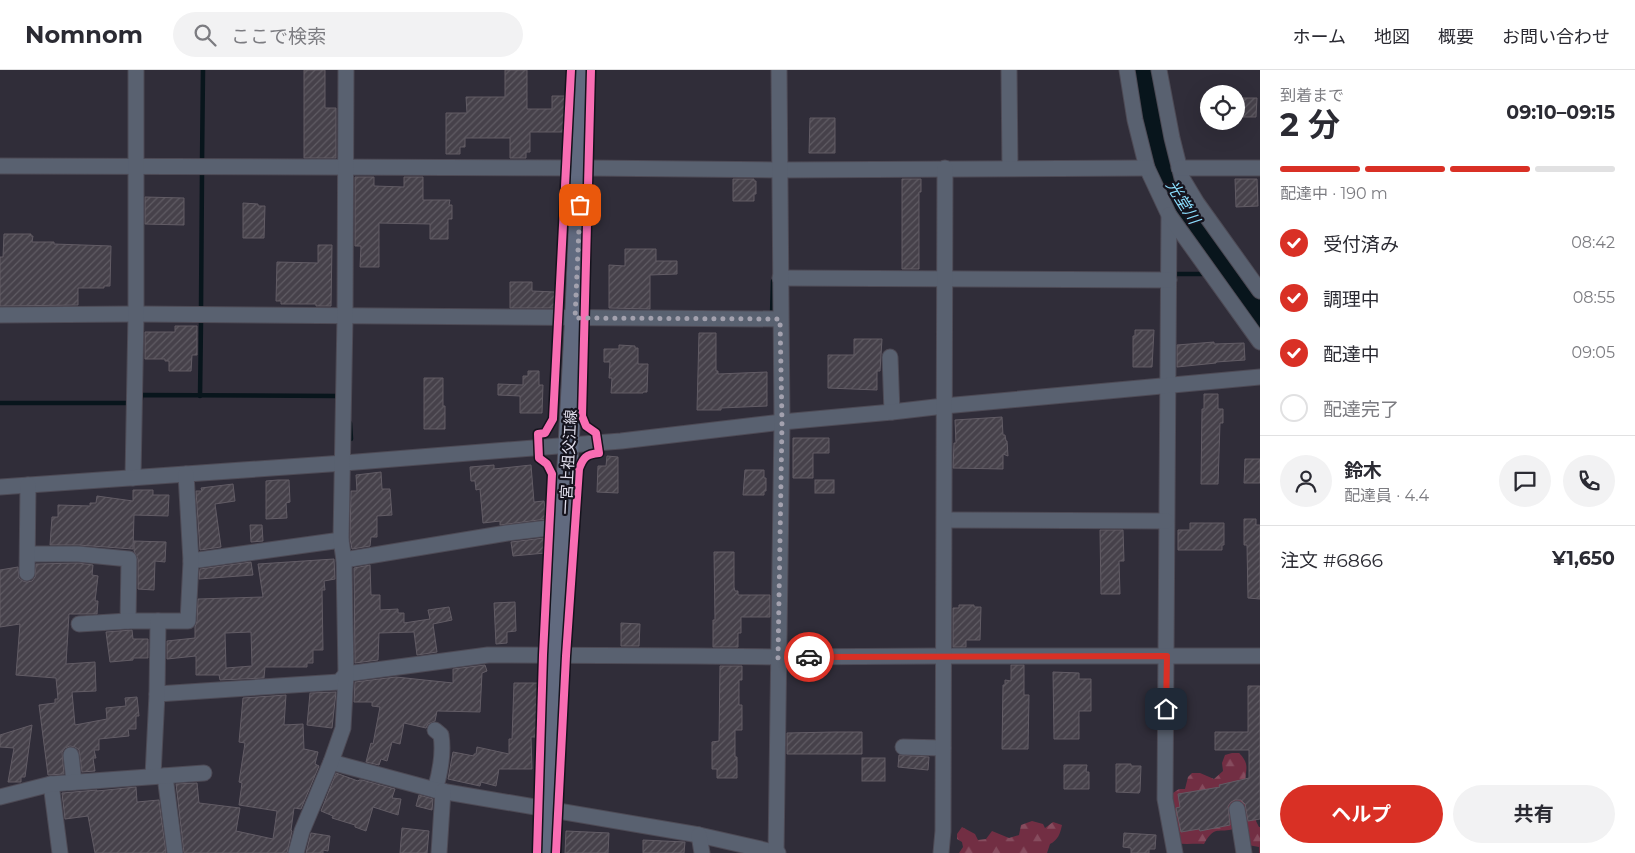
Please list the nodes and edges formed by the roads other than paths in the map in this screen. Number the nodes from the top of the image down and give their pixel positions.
1 (136, 70) edge
2 (346, 70) edge
3 (585, 70) edge
4 (779, 70) edge
5 (1009, 70) edge
6 (1127, 70) edge
7 (1159, 70) edge
8 (0, 166) edge
9 (136, 166) junction
10 (345, 168) junction
11 (581, 168) junction
12 (945, 168) junction
13 (1010, 168) junction
14 (1147, 168) junction
15 (1179, 168) junction
16 (1260, 168) edge
17 (779, 170) junction
18 (1170, 215) junction
19 (780, 278) junction
20 (945, 278) junction
21 (1169, 280) junction
22 (1260, 291) edge
23 (136, 314) junction
24 (0, 315) edge
25 (345, 316) junction
26 (575, 318) junction
27 (780, 319) junction
28 (1260, 342) edge
29 (890, 357) dead end
30 (1260, 377) edge
31 (1168, 385) junction
32 (944, 406) junction
33 (892, 412) junction
34 (782, 422) junction
35 (569, 445) junction
36 (344, 463) junction
37 (186, 474) junction
38 (133, 478) junction
39 (28, 485) junction
40 (0, 487) edge
41 (944, 520) junction
42 (1166, 521) junction
43 (564, 526) junction
44 (341, 540) junction
45 (28, 554) junction
46 (344, 560) junction
47 (191, 561) junction
48 (28, 573) dead end
49 (128, 621) junction
50 (158, 621) junction
51 (79, 624) dead end
52 (558, 655) junction
53 (944, 656) junction
54 (1167, 656) junction
55 (1260, 656) edge
56 (778, 658) junction
57 (346, 674) junction
58 (157, 694) junction
59 (435, 730) dead end
60 (903, 747) dead end
61 (943, 748) junction
62 (71, 755) dead end
63 (331, 762) junction
64 (204, 773) dead end
65 (159, 776) junction
66 (74, 782) junction
67 (51, 784) junction
68 (439, 791) junction
69 (0, 797) edge
70 (550, 809) junction
71 (1237, 809) dead end
72 (699, 835) junction
73 (60, 853) edge
74 (175, 853) edge
75 (296, 853) edge
76 (440, 853) edge
77 (548, 853) edge
78 (702, 853) edge
79 (777, 853) edge
80 (942, 853) edge
81 (1175, 853) edge
82 (1244, 853) edge

1 - 9 street
2 - 10 street
3 - 11 main road, 一宮上祖父江線
4 - 17 street
5 - 13 street
6 - 14 street
7 - 15 street
8 - 9 street
9 - 10 street
9 - 23 street
10 - 11 street
10 - 25 street
11 - 17 street
11 - 26 main road, 一宮上祖父江線
12 - 13 street
12 - 17 street
12 - 20 street
13 - 14 street
14 - 18 street
15 - 16 street
15 - 22 street
17 - 19 street
18 - 21 street
18 - 28 street
19 - 20 street
19 - 27 street
20 - 21 street
20 - 32 street
21 - 31 street
23 - 24 street
23 - 25 street
23 - 38 street
25 - 26 street
25 - 36 street
26 - 27 street
26 - 35 main road, 一宮上祖父江線
27 - 34 street
29 - 33 street
30 - 31 street
31 - 32 street
31 - 42 street
32 - 33 street
32 - 41 street
33 - 34 street
34 - 35 street
34 - 56 street
35 - 36 street
35 - 43 main road, 一宮上祖父江線
36 - 37 street
36 - 44 street
37 - 38 street
37 - 47 street
38 - 39 street
39 - 40 street
39 - 45 street
41 - 42 street
41 - 53 street
42 - 54 street
43 - 46 street
43 - 52 main road, 一宮上祖父江線
44 - 46 street
44 - 47 street
45 - 48 street
45 - 49 street
46 - 57 street
47 - 50 street
49 - 50 street
49 - 51 street
50 - 58 street
52 - 56 street
52 - 57 street
52 - 70 main road, 一宮上祖父江線
53 - 54 street
53 - 56 street
53 - 61 street
54 - 55 street
54 - 81 street
56 - 79 street
57 - 58 street
57 - 63 street
58 - 65 street
59 - 68 street
60 - 61 street
61 - 80 street
62 - 66 street
63 - 68 street
63 - 75 street
64 - 65 street
65 - 66 street
65 - 74 street
66 - 67 street
67 - 69 street
67 - 73 street
68 - 70 street
68 - 76 street
70 - 72 street
70 - 77 main road, 一宮上祖父江線
71 - 82 street
72 - 78 street
72 - 79 street

